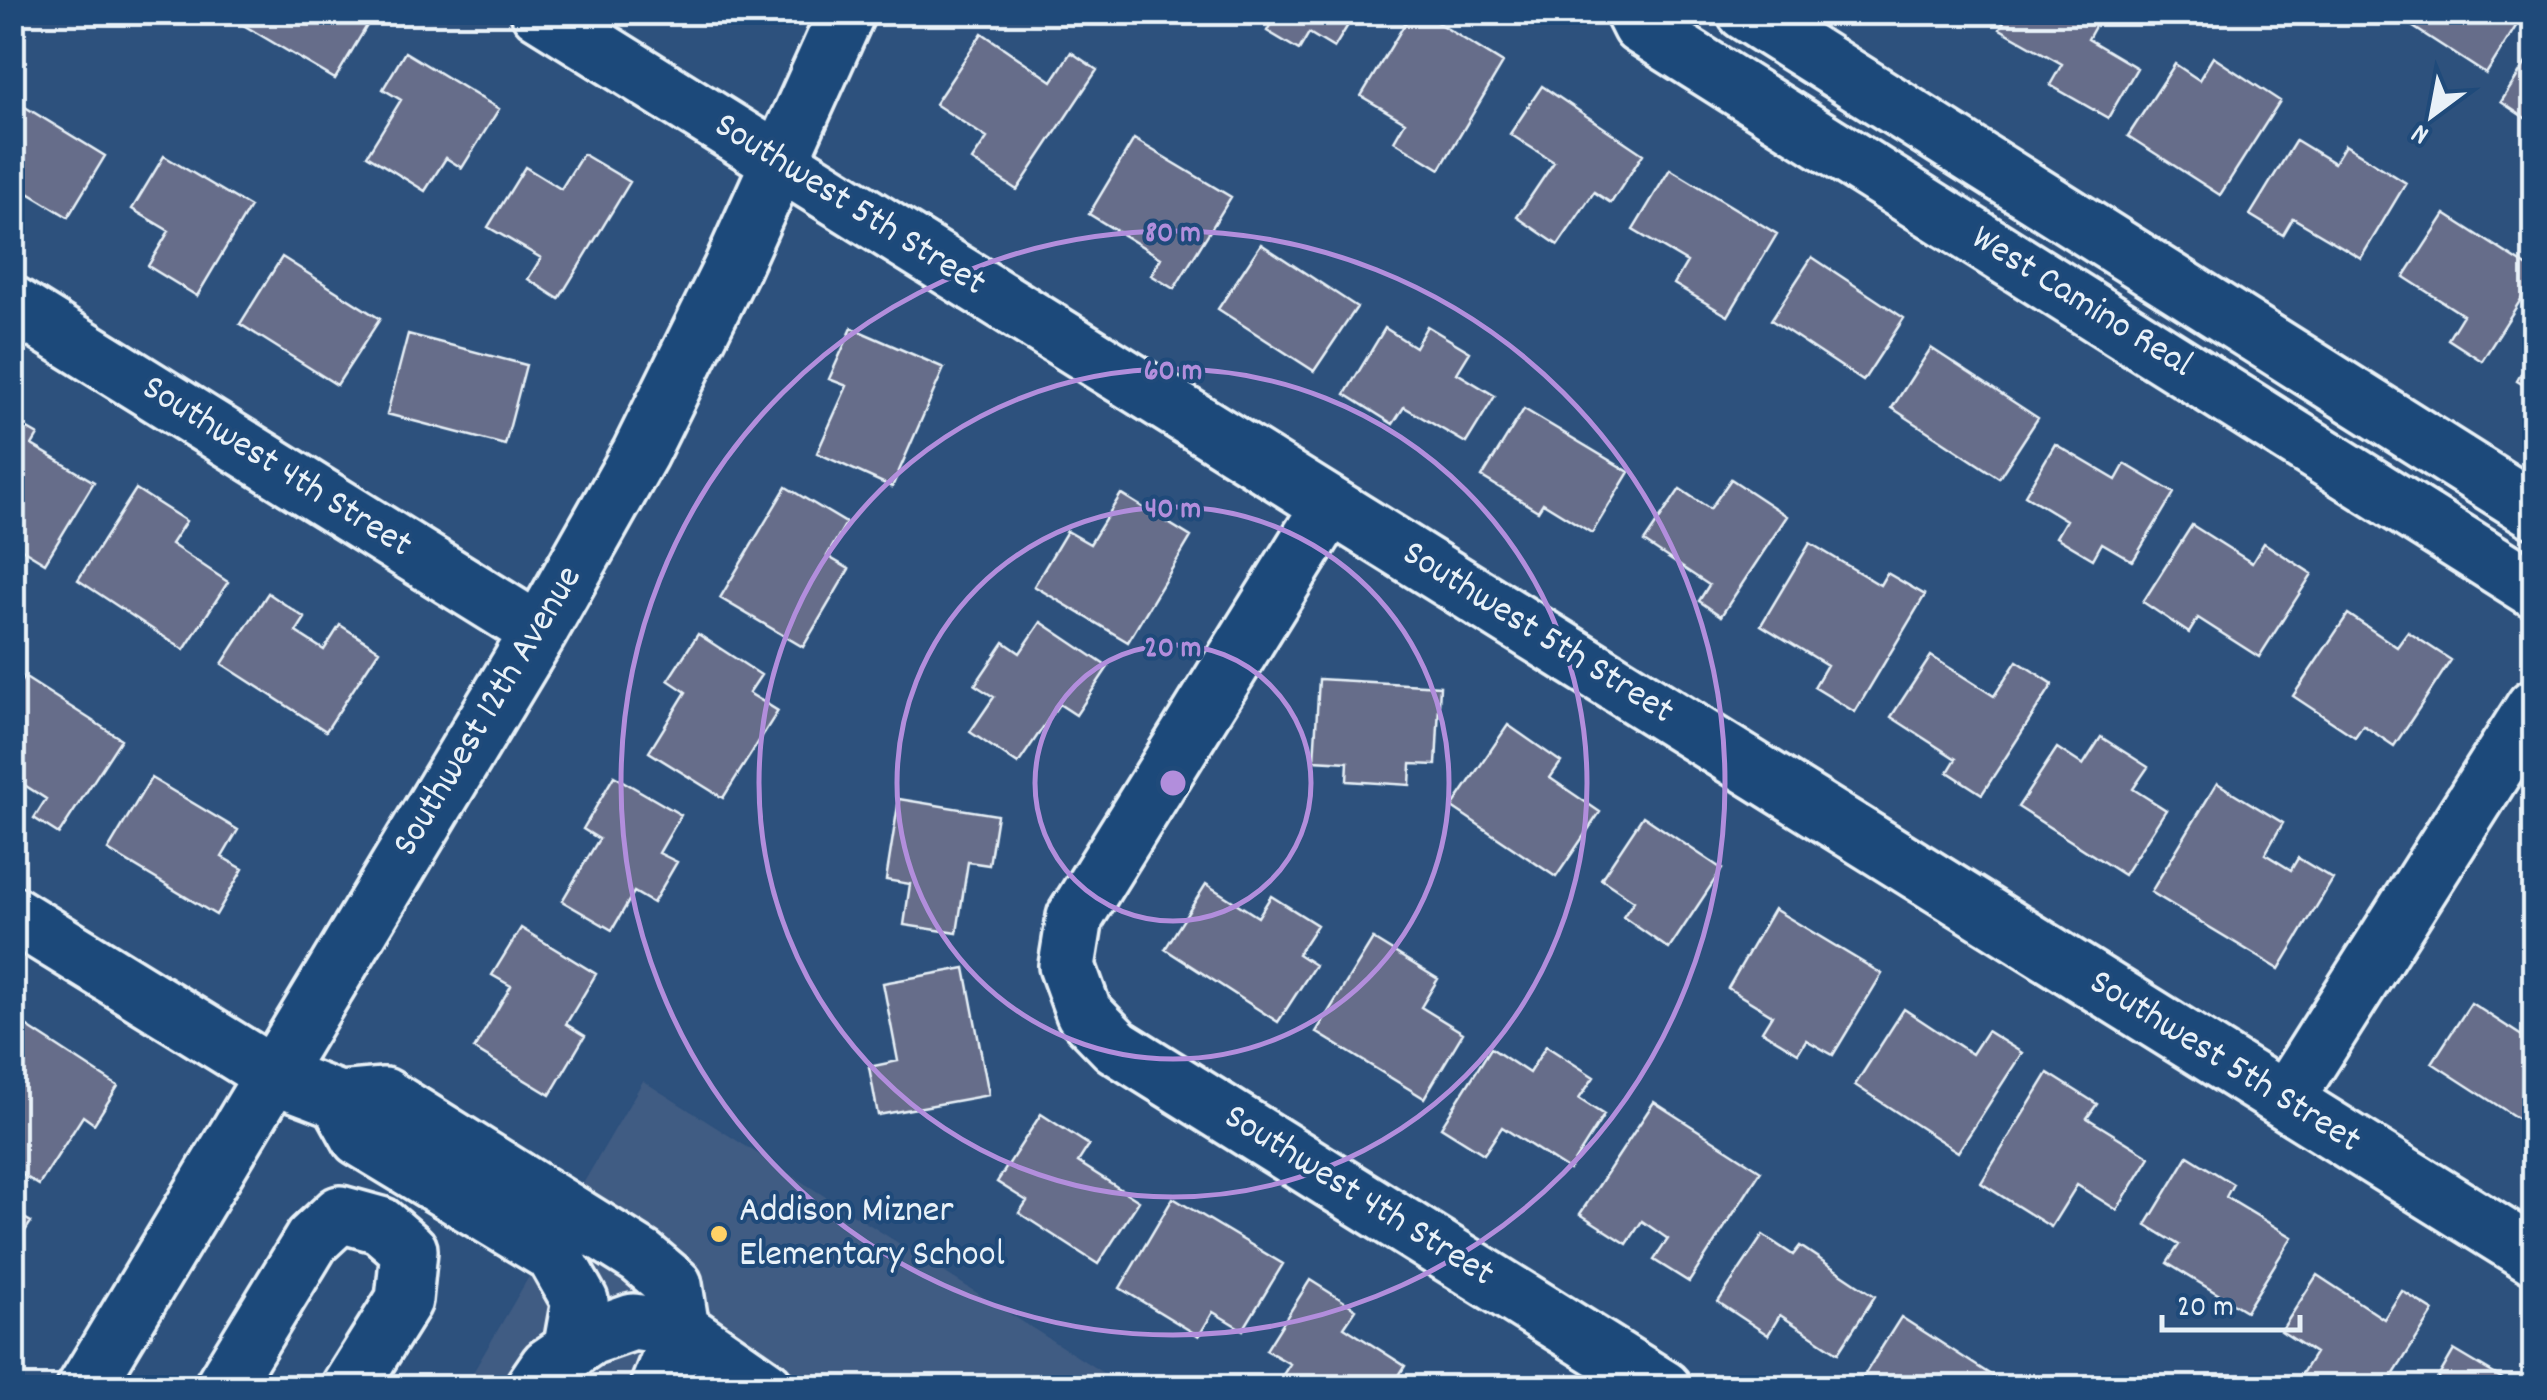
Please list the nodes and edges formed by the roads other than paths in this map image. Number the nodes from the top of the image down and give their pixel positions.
1 (539, 12) edge
2 (847, 12) edge
3 (1633, 12) edge
4 (1745, 12) edge
5 (780, 162) junction
6 (12, 304) edge
7 (1330, 506) junction
8 (2534, 510) edge
9 (2534, 589) edge
10 (539, 632) junction
11 (2534, 708) edge
12 (12, 914) edge
13 (272, 1075) junction
14 (339, 1100) junction
15 (2284, 1100) junction
16 (2534, 1256) edge
17 (680, 1329) junction
18 (552, 1369) edge
19 (85, 1388) edge
20 (222, 1388) edge
21 (348, 1388) edge
22 (658, 1388) edge
23 (716, 1388) edge
24 (737, 1388) edge
25 (766, 1388) edge
26 (1664, 1388) edge

1 - 5 street, Southwest 5th Street
2 - 5 street, Southwest 12th Avenue
3 - 9 street, West Camino Real
4 - 8 street, West Camino Real
5 - 7 street, Southwest 5th Street
5 - 10 street, Southwest 12th Avenue
6 - 10 street, Southwest 4th Street
7 - 15 street, Southwest 5th Street
7 - 26 street, Southwest 4th Street
10 - 13 street, Southwest 12th Avenue
11 - 15 street
12 - 13 street
13 - 14 street
13 - 19 street, Southwest 12th Avenue
14 - 17 street
14 - 18 street
15 - 16 street, Southwest 5th Street
17 - 18 street
17 - 22 street
17 - 25 street
20 - 21 street
23 - 24 street

